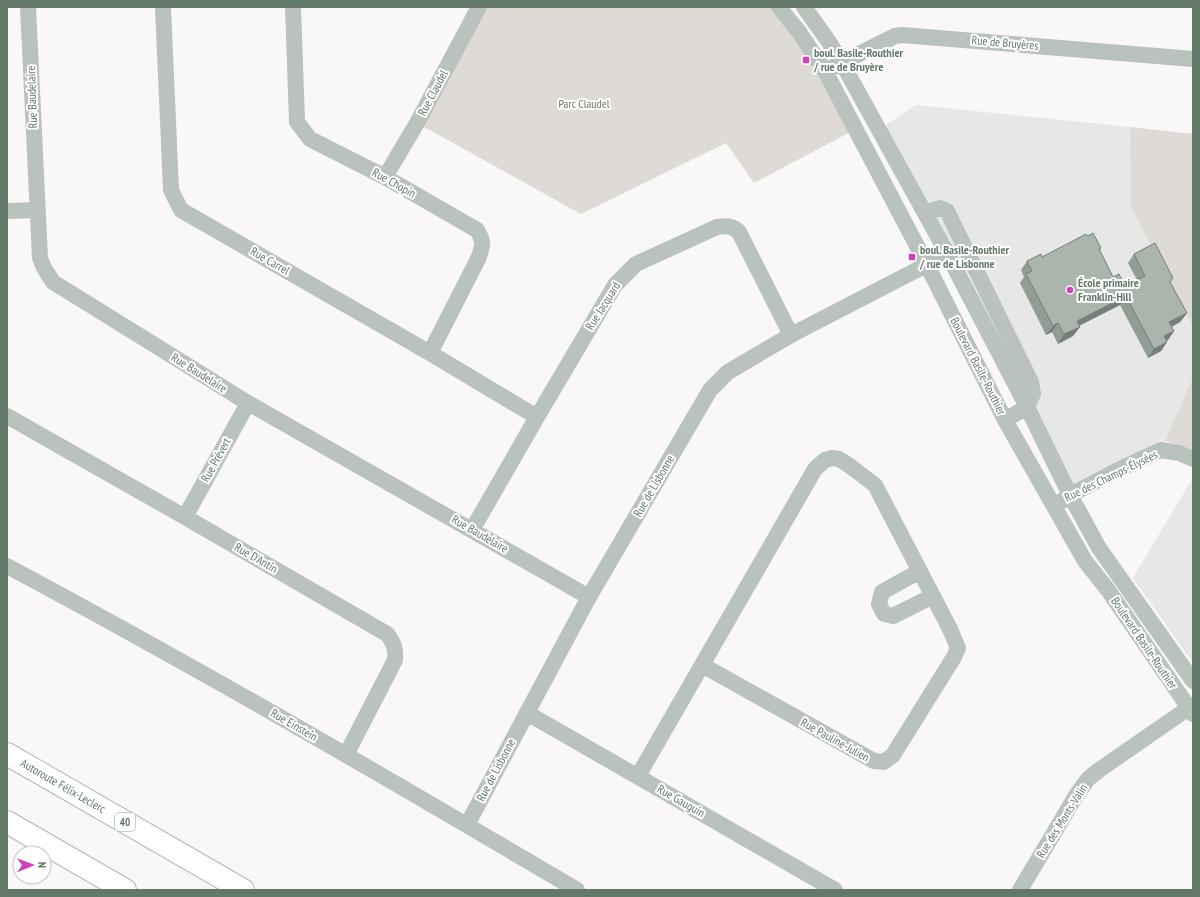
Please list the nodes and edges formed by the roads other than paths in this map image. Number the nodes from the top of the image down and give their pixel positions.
1 (28, 7) edge
2 (163, 7) edge
3 (293, 7) edge
4 (479, 7) edge
5 (780, 7) edge
6 (804, 7) edge
7 (1193, 59) edge
8 (842, 63) junction
9 (825, 71) junction
10 (384, 177) junction
11 (37, 210) junction
12 (7, 211) edge
13 (925, 213) junction
14 (947, 253) junction
15 (927, 265) junction
16 (791, 335) junction
17 (430, 352) junction
18 (248, 403) junction
19 (1027, 408) junction
20 (7, 416) edge
21 (537, 417) junction
22 (1005, 420) junction
23 (1193, 460) edge
24 (1070, 495) junction
25 (1054, 506) junction
26 (185, 517) junction
27 (472, 530) junction
28 (7, 566) edge
29 (920, 571) junction
30 (933, 596) junction
31 (589, 597) junction
32 (702, 665) junction
33 (1193, 681) edge
34 (1191, 709) edge
35 (527, 712) junction
36 (7, 754) edge
37 (346, 755) junction
38 (638, 776) junction
39 (7, 822) edge
40 (467, 825) junction
41 (818, 886) edge
42 (126, 890) edge
43 (243, 890) edge
44 (577, 890) edge
45 (835, 890) edge
46 (1020, 890) edge

1 - 11 street, Rue Baudelaire
2 - 17 street, Rue Carrel
3 - 10 street, Rue Chopin
4 - 10 street, Rue Claudel
5 - 9 street, Boulevard Basile-Routhier
6 - 8 street, Boulevard Basile-Routhier
7 - 8 street, Rue de Bruyères
8 - 9 street, Rue de Bruyères
8 - 13 street, Boulevard Basile-Routhier
9 - 15 street, Boulevard Basile-Routhier
10 - 17 street, Rue Chopin
11 - 12 street
11 - 18 street, Rue Baudelaire
13 - 14 street, Boulevard Basile-Routhier
13 - 19 street
14 - 15 street, Rue de Lisbonne
14 - 19 street, Boulevard Basile-Routhier
15 - 16 street, Rue de Lisbonne
15 - 22 street, Boulevard Basile-Routhier
16 - 21 street, Rue Jacquard
16 - 31 street, Rue de Lisbonne
17 - 21 street, Rue Carrel
18 - 26 street, Rue Prévert
18 - 27 street, Rue Baudelaire
19 - 22 street
19 - 24 street, Boulevard Basile-Routhier
20 - 26 street, Rue D'Antin
21 - 27 street, Rue Jacquard
22 - 25 street, Boulevard Basile-Routhier
23 - 24 street, Rue des Champs-Élysées
24 - 25 street, Rue des Champs-Élysées
24 - 33 street, Boulevard Basile-Routhier
25 - 34 street, Boulevard Basile-Routhier
26 - 37 street, Rue D'Antin
27 - 31 street, Rue Baudelaire
28 - 37 street, Rue Einstein
29 - 30 street, Rue Pauline-Julien
29 - 30 street
29 - 32 street, Rue Pauline-Julien
30 - 32 street, Rue Pauline-Julien
31 - 35 street, Rue de Lisbonne
32 - 38 street, Rue Pauline-Julien
34 - 46 street, Rue des Monts-Valin
35 - 38 street, Rue Gauguin
35 - 40 street, Rue de Lisbonne
36 - 43 highway, Autoroute Félix-Leclerc / 40
37 - 40 street, Rue Einstein
38 - 41 street, Rue Gauguin
39 - 42 highway
40 - 44 street, Rue Einstein
41 - 45 street, Rue Gauguin

